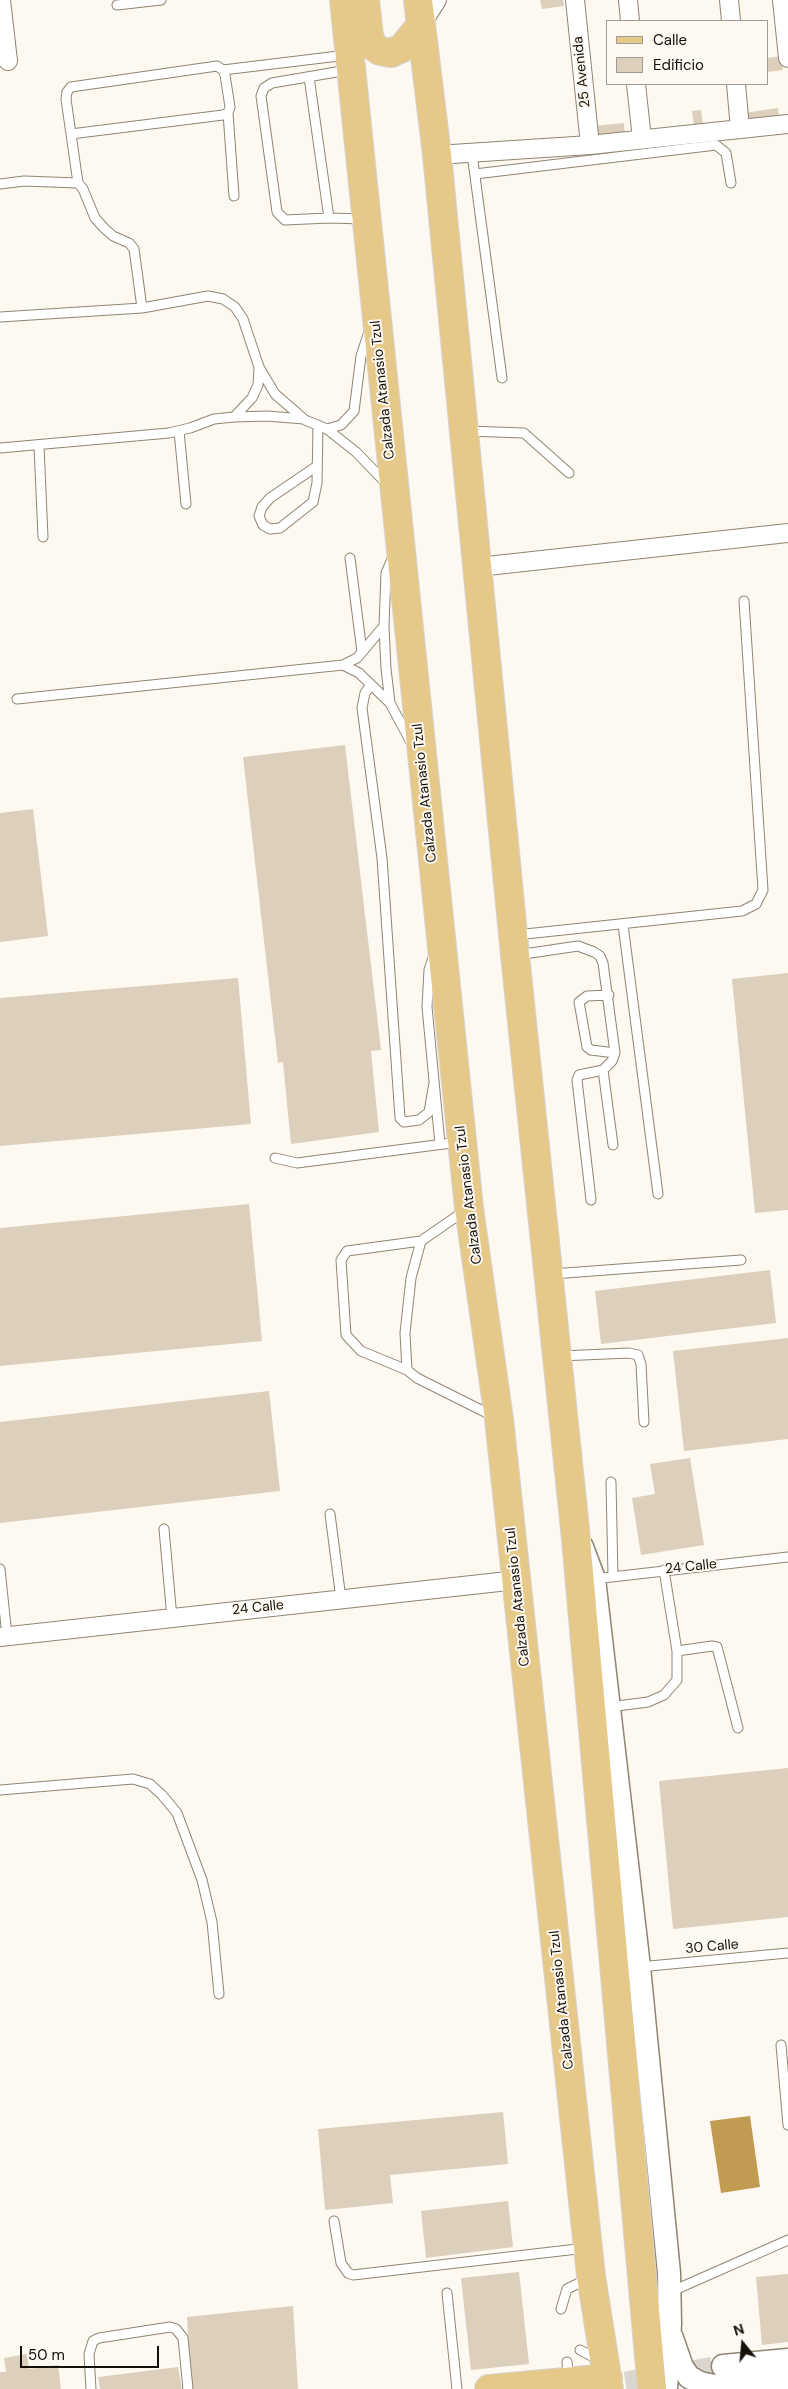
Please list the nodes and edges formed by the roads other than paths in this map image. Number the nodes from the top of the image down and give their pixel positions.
1 (1, 0) edge
2 (161, 0) edge
3 (344, 0) edge
4 (366, 0) edge
5 (437, 0) edge
6 (575, 0) edge
7 (628, 0) edge
8 (729, 0) edge
9 (782, 0) edge
10 (117, 5) dead end
11 (419, 12) edge
12 (630, 20) edge
13 (731, 20) edge
14 (786, 31) edge
15 (788, 58) edge
16 (8, 60) dead end
17 (350, 62) junction
18 (223, 70) junction
19 (309, 77) junction
20 (636, 85) edge
21 (736, 85) edge
22 (228, 113) junction
23 (788, 124) edge
24 (740, 129) junction
25 (71, 134) junction
26 (642, 139) junction
27 (590, 145) junction
28 (472, 154) junction
29 (437, 155) junction
30 (475, 174) junction
31 (731, 182) dead end
32 (78, 183) junction
33 (0, 184) edge
34 (234, 196) dead end
35 (329, 218) junction
36 (366, 220) junction
37 (142, 308) junction
38 (376, 313) junction
39 (0, 317) edge
40 (260, 367) junction
41 (502, 378) dead end
42 (234, 417) junction
43 (305, 420) junction
44 (323, 427) junction
45 (179, 431) junction
46 (464, 431) junction
47 (39, 446) junction
48 (0, 448) edge
49 (317, 466) junction
50 (569, 473) dead end
51 (394, 492) junction
52 (186, 504) dead end
53 (788, 533) edge
54 (43, 537) dead end
55 (399, 543) junction
56 (350, 558) dead end
57 (478, 567) junction
58 (744, 601) dead end
59 (384, 626) junction
60 (362, 652) junction
61 (343, 665) junction
62 (371, 685) junction
63 (17, 699) dead end
64 (390, 703) junction
65 (422, 761) junction
66 (623, 924) junction
67 (440, 940) junction
68 (514, 945) junction
69 (609, 995) junction
70 (615, 1053) junction
71 (603, 1070) junction
72 (434, 1083) junction
73 (451, 1143) junction
74 (612, 1145) dead end
75 (275, 1158) dead end
76 (658, 1194) dead end
77 (591, 1200) dead end
78 (469, 1208) junction
79 (421, 1241) junction
80 (741, 1260) dead end
81 (549, 1274) junction
82 (557, 1356) junction
83 (408, 1370) junction
84 (499, 1419) junction
85 (644, 1422) dead end
86 (611, 1482) dead end
87 (330, 1514) dead end
88 (164, 1529) dead end
89 (575, 1529) junction
90 (788, 1557) edge
91 (0, 1569) edge
92 (664, 1570) junction
93 (604, 1577) junction
94 (517, 1580) junction
95 (341, 1599) junction
96 (172, 1618) junction
97 (4, 1636) edge
98 (677, 1651) junction
99 (609, 1707) junction
100 (738, 1728) dead end
101 (0, 1790) edge
102 (788, 1954) edge
103 (639, 1967) junction
104 (219, 1994) dead end
105 (780, 2046) dead end
106 (788, 2125) edge
107 (334, 2221) dead end
108 (788, 2240) edge
109 (588, 2248) junction
110 (591, 2276) junction
111 (669, 2292) junction
112 (447, 2293) dead end
113 (561, 2308) dead end
114 (669, 2331) junction
115 (580, 2350) dead end
116 (788, 2360) edge
117 (723, 2366) tunnel mouth
118 (788, 2379) edge
119 (607, 2381) edge
120 (91, 2389) edge
121 (188, 2389) edge
122 (457, 2389) edge
123 (489, 2389) edge
124 (652, 2389) edge
125 (666, 2389) edge

1 - 16 street
2 - 10 lane
3 - 17 main road, Calzada Atanasio Tzul
4 - 11 main road
5 - 11 street
6 - 27 street, 25 Avenida
7 - 12 street
8 - 13 street
9 - 14 street
11 - 29 main road
14 - 15 street
17 - 18 lane
17 - 19 lane
17 - 36 main road, Calzada Atanasio Tzul
18 - 22 lane
18 - 25 lane
19 - 35 lane
19 - 35 lane
20 - 26 street
21 - 24 street
22 - 25 lane
22 - 34 lane
23 - 24 street
24 - 26 street
25 - 32 lane
26 - 27 street
27 - 28 street
28 - 29 street
28 - 30 lane
29 - 46 main road
30 - 31 lane
30 - 41 lane
32 - 33 lane
32 - 37 lane
35 - 36 lane
36 - 38 main road, Calzada Atanasio Tzul
37 - 39 lane
37 - 40 lane
38 - 44 lane
38 - 51 main road, Calzada Atanasio Tzul
40 - 42 lane
40 - 43 lane
42 - 43 lane
42 - 45 lane
43 - 44 lane
44 - 49 lane
44 - 51 lane
45 - 47 lane
45 - 52 lane
46 - 50 lane
46 - 57 main road
47 - 48 lane
47 - 54 lane
49 - 49 lane
51 - 55 main road, Calzada Atanasio Tzul
53 - 57 street
55 - 59 lane
55 - 65 main road, Calzada Atanasio Tzul
56 - 60 lane
57 - 68 main road
58 - 66 lane
59 - 60 lane
59 - 64 lane
60 - 61 lane
61 - 62 lane
61 - 63 lane
62 - 64 lane
62 - 72 lane
64 - 65 lane
65 - 67 main road, Calzada Atanasio Tzul
66 - 68 lane
66 - 76 lane
67 - 72 lane
67 - 73 main road, Calzada Atanasio Tzul
68 - 69 lane
68 - 81 main road
69 - 70 lane
69 - 70 lane
70 - 71 lane
71 - 74 lane
71 - 77 lane
72 - 73 lane
73 - 75 lane
73 - 78 main road, Calzada Atanasio Tzul
78 - 79 lane
78 - 84 main road, Calzada Atanasio Tzul
79 - 83 lane
79 - 83 lane
80 - 81 lane
81 - 82 main road
82 - 85 lane
82 - 89 main road
83 - 84 lane
84 - 94 main road, Calzada Atanasio Tzul
86 - 93 lane
87 - 95 lane
88 - 96 lane
89 - 93 street
89 - 124 main road
90 - 92 lane, 24 Calle
91 - 97 lane
92 - 93 lane, 24 Calle
92 - 98 lane
93 - 99 street
94 - 95 street, 24 Calle
94 - 109 main road, Calzada Atanasio Tzul
95 - 96 street, 24 Calle
96 - 97 street, 24 Calle
98 - 99 lane
98 - 100 lane
99 - 103 street
101 - 104 lane
102 - 103 lane, 30 Calle
103 - 111 street
105 - 106 lane
107 - 109 lane
108 - 111 lane
109 - 110 main road, Calzada Atanasio Tzul
110 - 113 lane
110 - 119 main road, Calzada Atanasio Tzul
111 - 114 street
112 - 122 lane
114 - 118 street
114 - 125 street
115 - 119 lane
116 - 117 street
119 - 123 main road
120 - 121 lane

